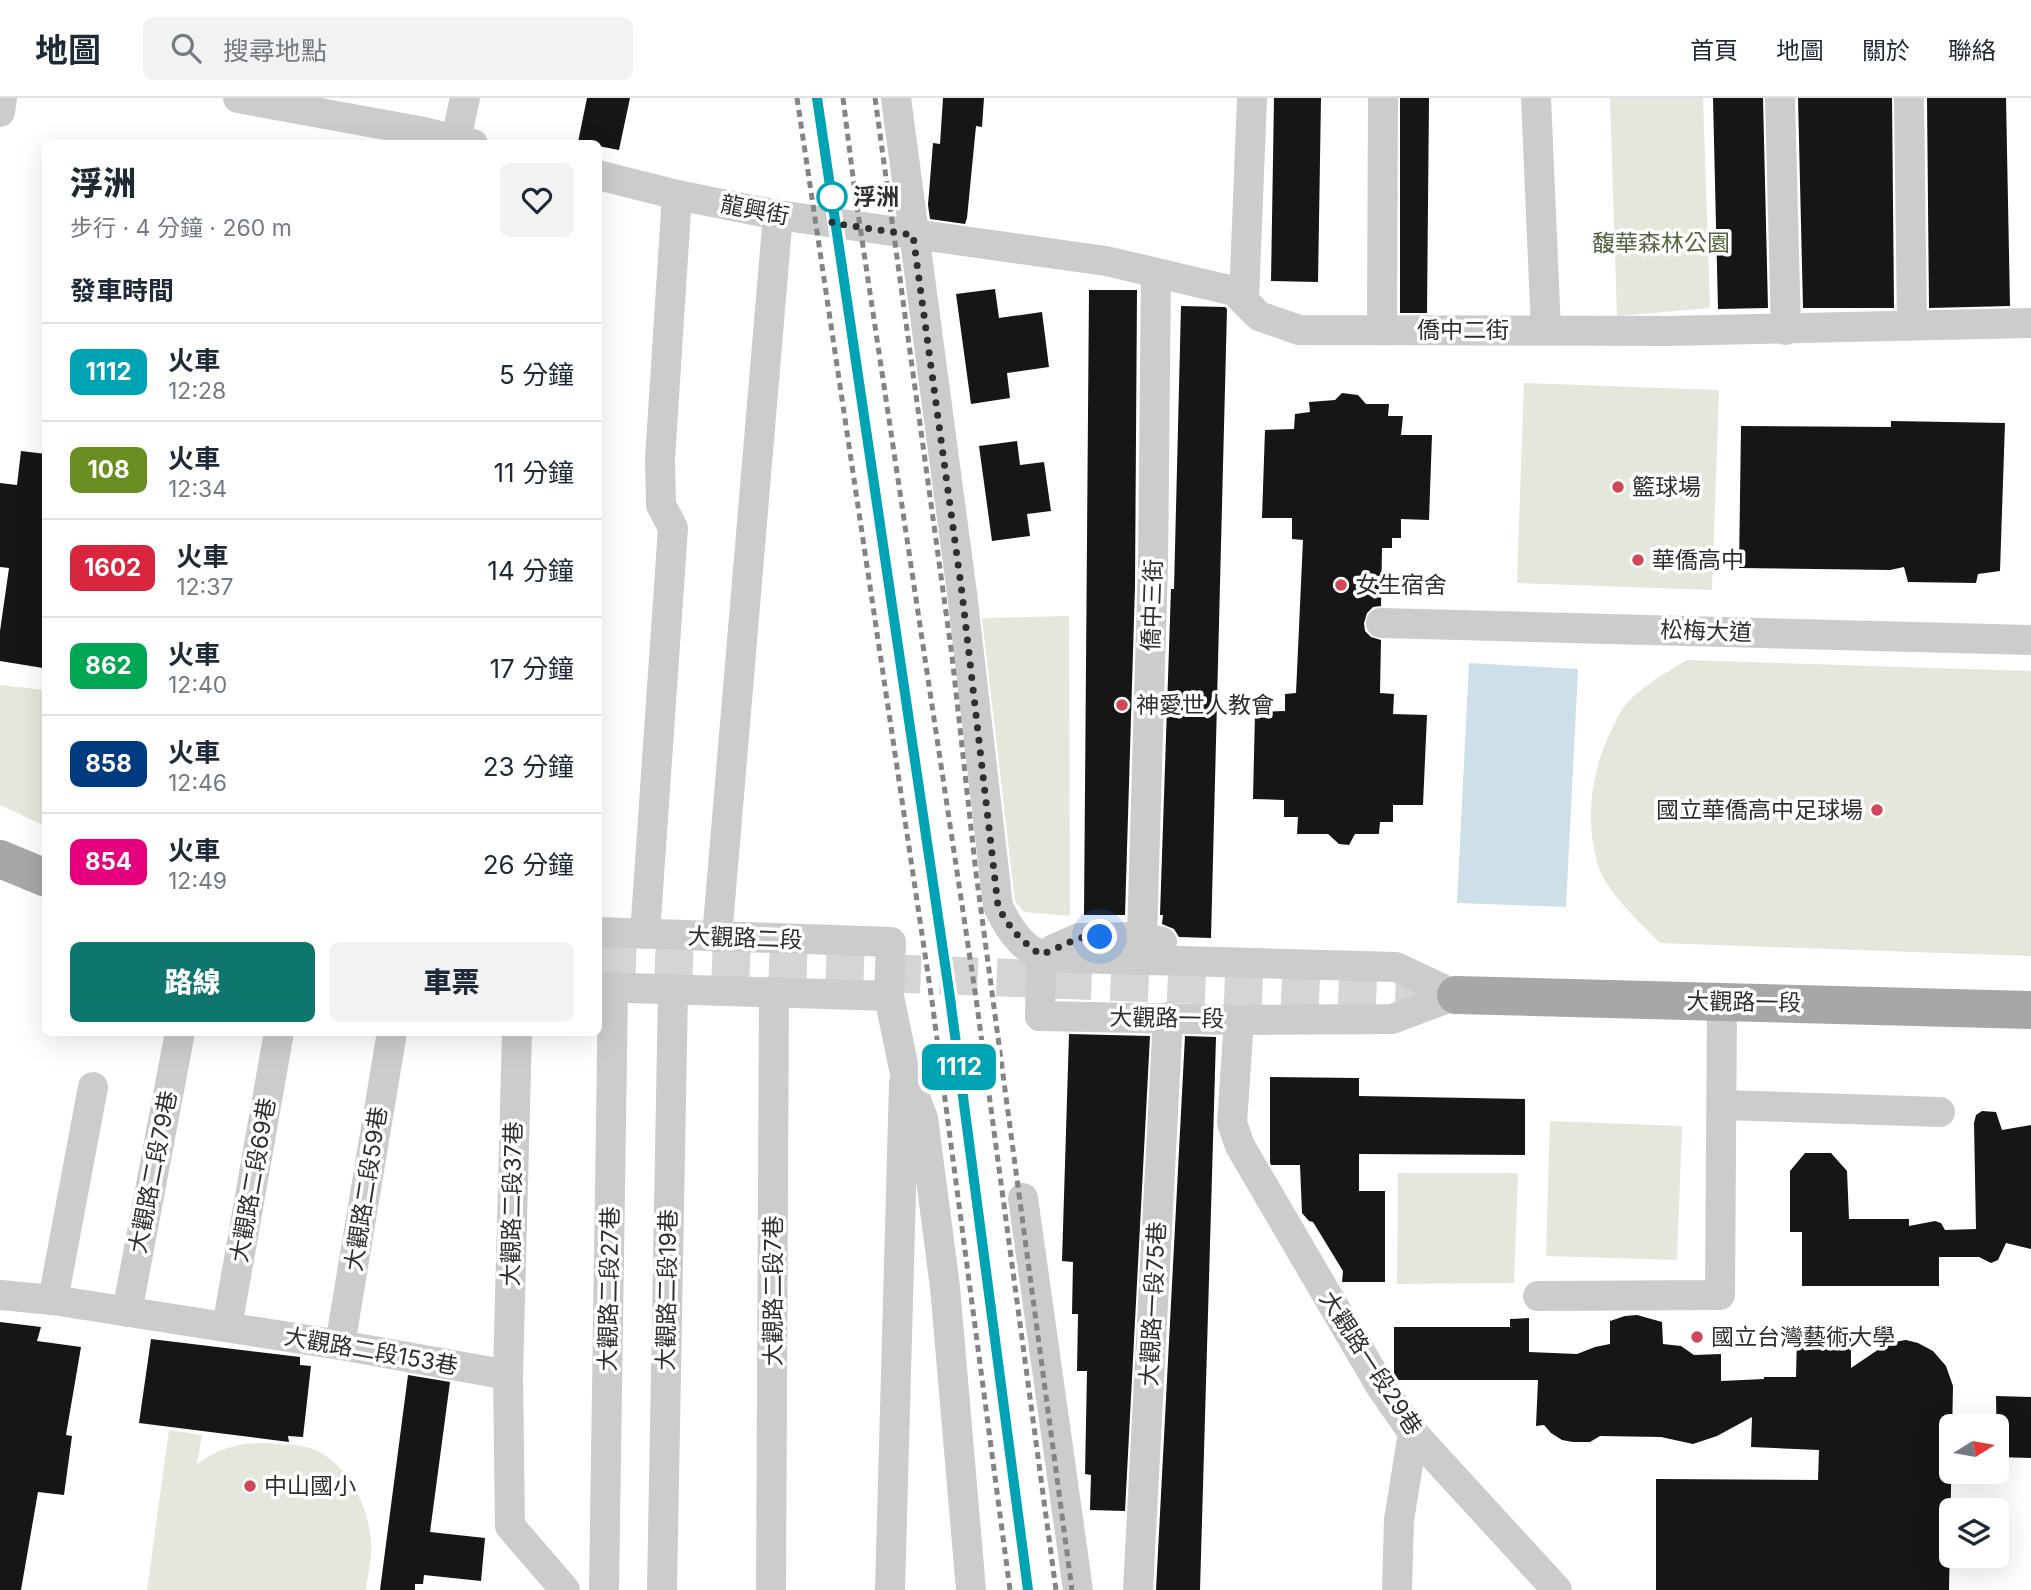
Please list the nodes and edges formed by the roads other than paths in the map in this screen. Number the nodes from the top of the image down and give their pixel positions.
1 (2, 98) edge
2 (238, 98) edge
3 (466, 98) edge
4 (896, 98) edge
5 (1252, 98) edge
6 (1383, 98) edge
7 (1536, 98) edge
8 (1780, 98) edge
9 (1909, 98) edge
10 (334, 107) edge
11 (0, 112) edge
12 (461, 140) edge
13 (465, 140) edge
14 (602, 176) edge
15 (677, 194) junction
16 (778, 215) junction
17 (913, 235) junction
18 (1156, 273) junction
19 (1244, 300) junction
20 (2031, 323) edge
21 (1912, 325) junction
22 (1382, 330) junction
23 (1546, 330) junction
24 (1786, 330) junction
25 (1381, 623) dead end
26 (2031, 640) edge
27 (0, 859) edge
28 (42, 876) edge
29 (602, 932) edge
30 (645, 934) junction
31 (717, 937) junction
32 (1142, 937) junction
33 (1041, 955) junction
34 (1213, 960) junction
35 (606, 987) edge
36 (673, 990) junction
37 (774, 992) junction
38 (1457, 995) junction
39 (889, 996) junction
40 (1722, 1002) junction
41 (2031, 1010) edge
42 (1168, 1017) junction
43 (1239, 1020) junction
44 (179, 1036) edge
45 (278, 1036) edge
46 (391, 1036) edge
47 (517, 1036) edge
48 (904, 1069) junction
49 (93, 1087) dead end
50 (1722, 1105) junction
51 (1940, 1112) dead end
52 (1023, 1198) dead end
53 (0, 1295) edge
54 (1538, 1296) dead end
55 (53, 1300) junction
56 (127, 1312) junction
57 (227, 1327) junction
58 (340, 1345) junction
59 (508, 1375) junction
60 (1413, 1433) junction
61 (556, 1585) edge
62 (604, 1590) edge
63 (662, 1590) edge
64 (771, 1590) edge
65 (890, 1590) edge
66 (971, 1590) edge
67 (1078, 1590) edge
68 (1138, 1590) edge
69 (1397, 1590) edge
70 (1557, 1590) edge

1 - 11 street
2 - 10 street
3 - 13 street
4 - 17 street
5 - 19 street
6 - 22 street
7 - 23 street
8 - 24 street
9 - 21 street
10 - 12 street
14 - 15 street, 龍興街
15 - 16 street, 龍興街
15 - 30 street
16 - 17 street, 龍興街
16 - 31 street
17 - 18 street, 僑中二街
17 - 33 street
18 - 19 street, 僑中二街
18 - 32 street, 僑中三街
19 - 22 street, 僑中二街
20 - 21 street, 僑中二街
21 - 24 street, 僑中二街
22 - 23 street, 僑中二街
23 - 24 street, 僑中二街
25 - 26 street, 松梅大道
27 - 28 main road
29 - 30 street, 大觀路二段
30 - 31 street, 大觀路二段
31 - 39 street, 大觀路二段
32 - 33 street
32 - 34 street
33 - 34 street, 大觀路一段
33 - 42 street, 大觀路一段, bridge
34 - 38 street, 大觀路一段
35 - 36 street
35 - 62 street, 大觀路二段27巷
36 - 37 street
36 - 63 street, 大觀路二段19巷
37 - 39 street
37 - 64 street, 大觀路二段7巷
38 - 40 main road, 大觀路一段
38 - 43 street, 大觀路一段
39 - 48 street
40 - 41 main road, 大觀路一段
40 - 50 street
42 - 43 street, 大觀路一段
42 - 68 street, 大觀路一段75巷
43 - 60 street, 大觀路一段29巷
44 - 56 street, 大觀路二段79巷
45 - 57 street, 大觀路二段69巷
46 - 58 street, 大觀路二段59巷
47 - 59 street, 大觀路二段37巷
48 - 65 street
48 - 66 street
49 - 55 street
50 - 51 street
50 - 54 street
52 - 67 street
53 - 55 street, 大觀路二段153巷
55 - 56 street, 大觀路二段153巷
56 - 57 street, 大觀路二段153巷
57 - 58 street, 大觀路二段153巷
58 - 59 street, 大觀路二段153巷
59 - 61 street
60 - 69 street
60 - 70 street, 大觀路一段29巷

